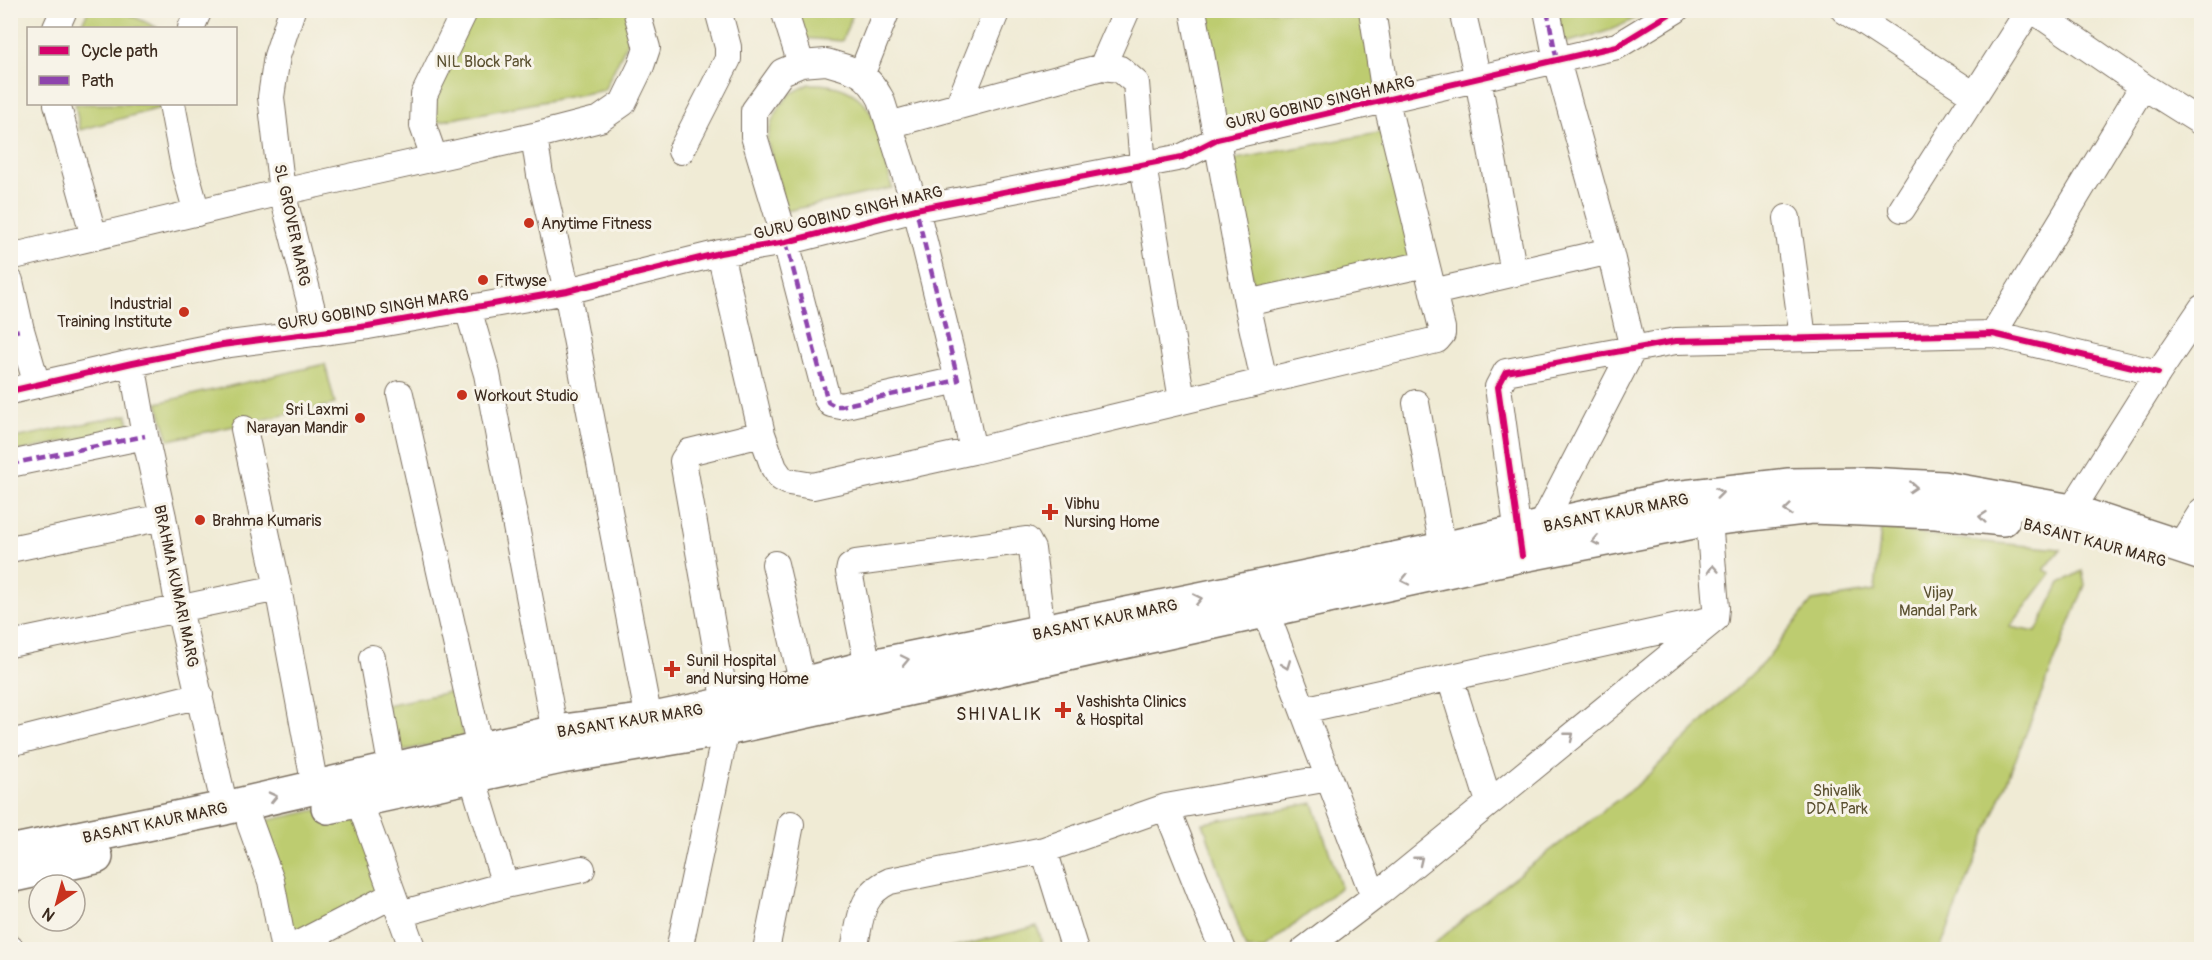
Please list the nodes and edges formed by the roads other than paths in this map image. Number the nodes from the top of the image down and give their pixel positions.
1 (64, 10) edge
2 (199, 10) edge
3 (292, 10) edge
4 (465, 10) edge
5 (636, 10) edge
6 (718, 10) edge
7 (784, 10) edge
8 (887, 10) edge
9 (997, 10) edge
10 (1127, 10) edge
11 (1193, 10) edge
12 (1372, 10) edge
13 (1462, 10) edge
14 (1547, 10) edge
15 (1676, 10) edge
16 (1844, 10) edge
17 (2031, 10) edge
18 (56, 27) edge
19 (191, 27) edge
20 (1557, 61) junction
21 (801, 64) junction
22 (1102, 67) junction
23 (862, 73) junction
24 (1478, 79) junction
25 (2143, 86) junction
26 (1974, 95) junction
27 (1386, 100) junction
28 (57, 105) edge
29 (172, 105) edge
30 (958, 106) junction
31 (2202, 123) edge
32 (889, 124) junction
33 (534, 136) junction
34 (1217, 139) junction
35 (681, 151) dead end
36 (434, 157) junction
37 (1143, 165) junction
38 (282, 192) junction
39 (916, 209) junction
40 (1902, 209) dead end
41 (197, 213) junction
42 (1787, 218) dead end
43 (94, 237) junction
44 (786, 242) junction
45 (1610, 252) junction
46 (720, 253) junction
47 (10, 257) edge
48 (1426, 264) junction
49 (1514, 273) junction
50 (10, 281) edge
51 (567, 291) junction
52 (1433, 292) junction
53 (1247, 303) junction
54 (2202, 308) edge
55 (468, 309) junction
56 (16, 331) edge
57 (318, 333) junction
58 (1994, 334) junction
59 (1803, 338) junction
60 (1633, 349) junction
61 (132, 363) junction
62 (2158, 373) junction
63 (958, 380) junction
64 (1264, 381) junction
65 (38, 385) junction
66 (10, 391) edge
67 (400, 394) dead end
68 (1182, 400) junction
69 (1416, 403) dead end
70 (244, 429) dead end
71 (762, 434) junction
72 (145, 436) junction
73 (973, 451) junction
74 (10, 464) edge
75 (2202, 511) edge
76 (2071, 512) junction
77 (163, 518) junction
78 (1709, 519) junction
79 (1529, 542) junction
80 (10, 549) edge
81 (1443, 549) junction
82 (2191, 550) edge
83 (775, 564) dead end
84 (2202, 572) edge
85 (278, 588) junction
86 (179, 609) junction
87 (1265, 610) junction
88 (1714, 619) junction
89 (1042, 632) junction
90 (10, 645) edge
91 (372, 658) dead end
92 (868, 667) junction
93 (1450, 678) junction
94 (803, 685) junction
95 (200, 695) junction
96 (1303, 710) junction
97 (726, 717) junction
98 (648, 720) junction
99 (555, 732) junction
100 (10, 743) edge
101 (476, 763) junction
102 (392, 770) junction
103 (1329, 778) junction
104 (315, 788) junction
105 (359, 801) junction
106 (1490, 802) junction
107 (1166, 807) junction
108 (238, 816) junction
109 (791, 824) dead end
110 (1044, 850) junction
111 (10, 852) edge
112 (582, 869) dead end
113 (10, 876) edge
114 (506, 885) junction
115 (1374, 897) junction
116 (397, 904) junction
117 (286, 950) edge
118 (414, 950) edge
119 (679, 950) edge
120 (765, 950) edge
121 (854, 950) edge
122 (1075, 950) edge
123 (1223, 950) edge
124 (1304, 950) edge

1 - 18 street
2 - 19 street
3 - 38 street, SL GROVER MARG
4 - 36 street
5 - 33 street
6 - 35 street
7 - 21 street
8 - 23 street
9 - 30 street
10 - 22 street
11 - 34 street
12 - 27 street
13 - 24 street
14 - 20 street
15 - 20 street, GURU GOBIND SINGH MARG
16 - 26 street
17 - 25 street
17 - 26 street
20 - 24 street, GURU GOBIND SINGH MARG
20 - 45 street
21 - 23 street
21 - 44 street
22 - 30 street
22 - 37 street
23 - 32 street
24 - 27 street, GURU GOBIND SINGH MARG
24 - 49 street
25 - 31 street
25 - 58 street
26 - 40 street
27 - 34 street, GURU GOBIND SINGH MARG
27 - 48 street
28 - 43 street
29 - 41 street
30 - 32 street
32 - 39 street
33 - 36 street
33 - 51 street
34 - 37 street, GURU GOBIND SINGH MARG
34 - 53 street
36 - 38 street
37 - 39 street, GURU GOBIND SINGH MARG
37 - 68 street
38 - 41 street
38 - 57 street, SL GROVER MARG
39 - 44 street, GURU GOBIND SINGH MARG
39 - 63 street
41 - 43 street
42 - 59 street
43 - 47 street
44 - 46 street, GURU GOBIND SINGH MARG
44 - 63 street
45 - 49 street
45 - 60 street
46 - 51 street, GURU GOBIND SINGH MARG
46 - 71 street
48 - 52 street
48 - 53 street
49 - 52 street
50 - 56 street
51 - 55 street, GURU GOBIND SINGH MARG
51 - 98 street
52 - 64 street
53 - 64 street
54 - 62 street
55 - 57 street, GURU GOBIND SINGH MARG
55 - 99 street
56 - 65 street
57 - 61 street, GURU GOBIND SINGH MARG
58 - 59 street
58 - 62 street
59 - 60 street
60 - 79 street
60 - 79 street
61 - 65 street, GURU GOBIND SINGH MARG
61 - 72 street, BRAHMA KUMARI MARG
62 - 76 street
63 - 73 street
64 - 68 street
65 - 66 street, GURU GOBIND SINGH MARG
67 - 101 street
68 - 73 street
69 - 81 street
70 - 85 street
71 - 73 street
71 - 97 street
72 - 74 street
72 - 77 street, BRAHMA KUMARI MARG
75 - 82 street
79 -> 76 main road, BASANT KAUR MARG
76 - 82 main road, BASANT KAUR MARG
77 - 80 street
77 - 86 street, BRAHMA KUMARI MARG
78 -> 79 main road, BASANT KAUR MARG
84 -> 78 main road, BASANT KAUR MARG
88 -> 78 street
79 - 81 main road, BASANT KAUR MARG
79 -> 87 main road, BASANT KAUR MARG
89 -> 81 main road, BASANT KAUR MARG
83 - 94 street
85 - 86 street
85 - 104 street
86 - 90 street
86 - 95 street, BRAHMA KUMARI MARG
87 -> 96 street
87 - 97 main road, BASANT KAUR MARG
88 - 93 street
106 -> 88 street
92 -> 89 main road, BASANT KAUR MARG
89 - 92 street
91 - 102 street
92 - 94 main road, BASANT KAUR MARG
93 - 96 street
93 - 106 street
94 - 97 main road, BASANT KAUR MARG
95 - 100 street
95 - 108 street, BRAHMA KUMARI MARG
96 - 103 street
97 - 98 main road, BASANT KAUR MARG
97 - 101 main road, BASANT KAUR MARG
97 - 119 street
98 - 99 main road, BASANT KAUR MARG
99 - 101 main road, BASANT KAUR MARG
101 - 102 main road, BASANT KAUR MARG
101 - 105 main road, BASANT KAUR MARG
101 - 114 street
102 - 104 main road, BASANT KAUR MARG
103 - 107 street
103 - 115 street
108 -> 104 main road, BASANT KAUR MARG
105 - 108 main road, BASANT KAUR MARG
105 - 116 street
115 -> 106 street
107 - 110 street
107 - 123 street
108 - 111 main road, BASANT KAUR MARG
108 - 113 main road, BASANT KAUR MARG
108 - 117 street, BRAHMA KUMARI MARG
109 - 120 street
110 - 121 street
110 - 122 street
112 - 114 street
114 - 116 street
115 - 124 street
116 - 117 street
116 - 118 street

